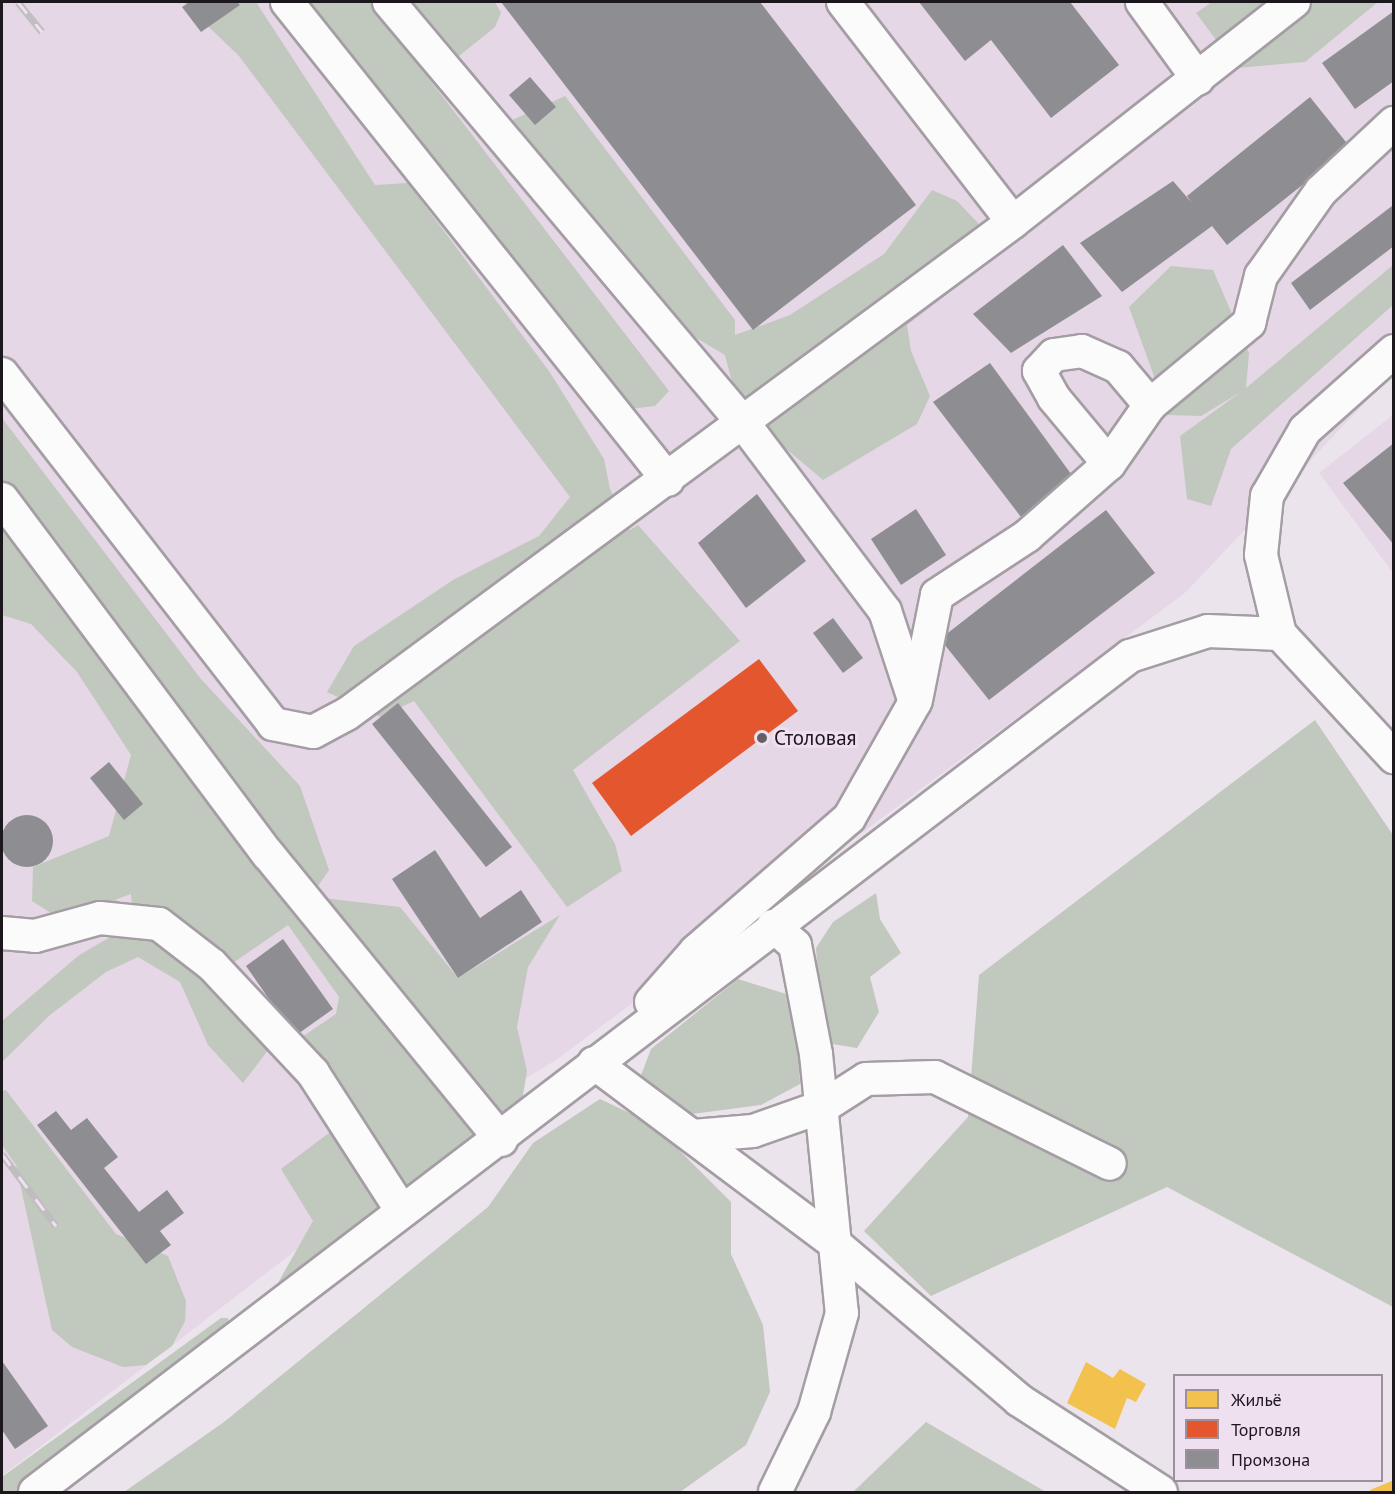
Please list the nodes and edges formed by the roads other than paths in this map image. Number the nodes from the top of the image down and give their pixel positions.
1 (287, 2) edge
2 (389, 2) edge
3 (843, 2) edge
4 (1142, 2) edge
5 (1294, 2) edge
6 (1198, 79) junction
7 (1394, 123) edge
8 (1013, 222) junction
9 (1394, 351) edge
10 (2, 374) edge
11 (1150, 405) junction
12 (744, 424) junction
13 (1109, 464) junction
14 (668, 480) junction
15 (2, 499) edge
16 (1280, 634) junction
17 (915, 702) junction
18 (1394, 757) edge
19 (773, 926) junction
20 (2, 933) edge
21 (601, 1058) junction
22 (824, 1106) junction
23 (693, 1136) junction
24 (501, 1140) junction
25 (1110, 1164) dead end
26 (402, 1211) junction
27 (839, 1247) junction
28 (35, 1492) edge
29 (775, 1492) edge
30 (1161, 1492) edge

1 - 14 street
2 - 12 street
3 - 8 street
4 - 6 street
5 - 6 street
6 - 8 street
7 - 11 street
8 - 12 street
9 - 16 street
10 - 14 street
11 - 13 street
11 - 13 street
12 - 14 street
12 - 17 street
13 - 17 street
15 - 24 street
16 - 18 street
16 - 19 street
17 - 21 street
19 - 21 street
19 - 22 street
20 - 26 street
21 - 23 street
21 - 24 street
22 - 23 street
22 - 25 street
22 - 27 street
23 - 27 street
24 - 26 street
26 - 28 street
27 - 29 street
27 - 30 street

